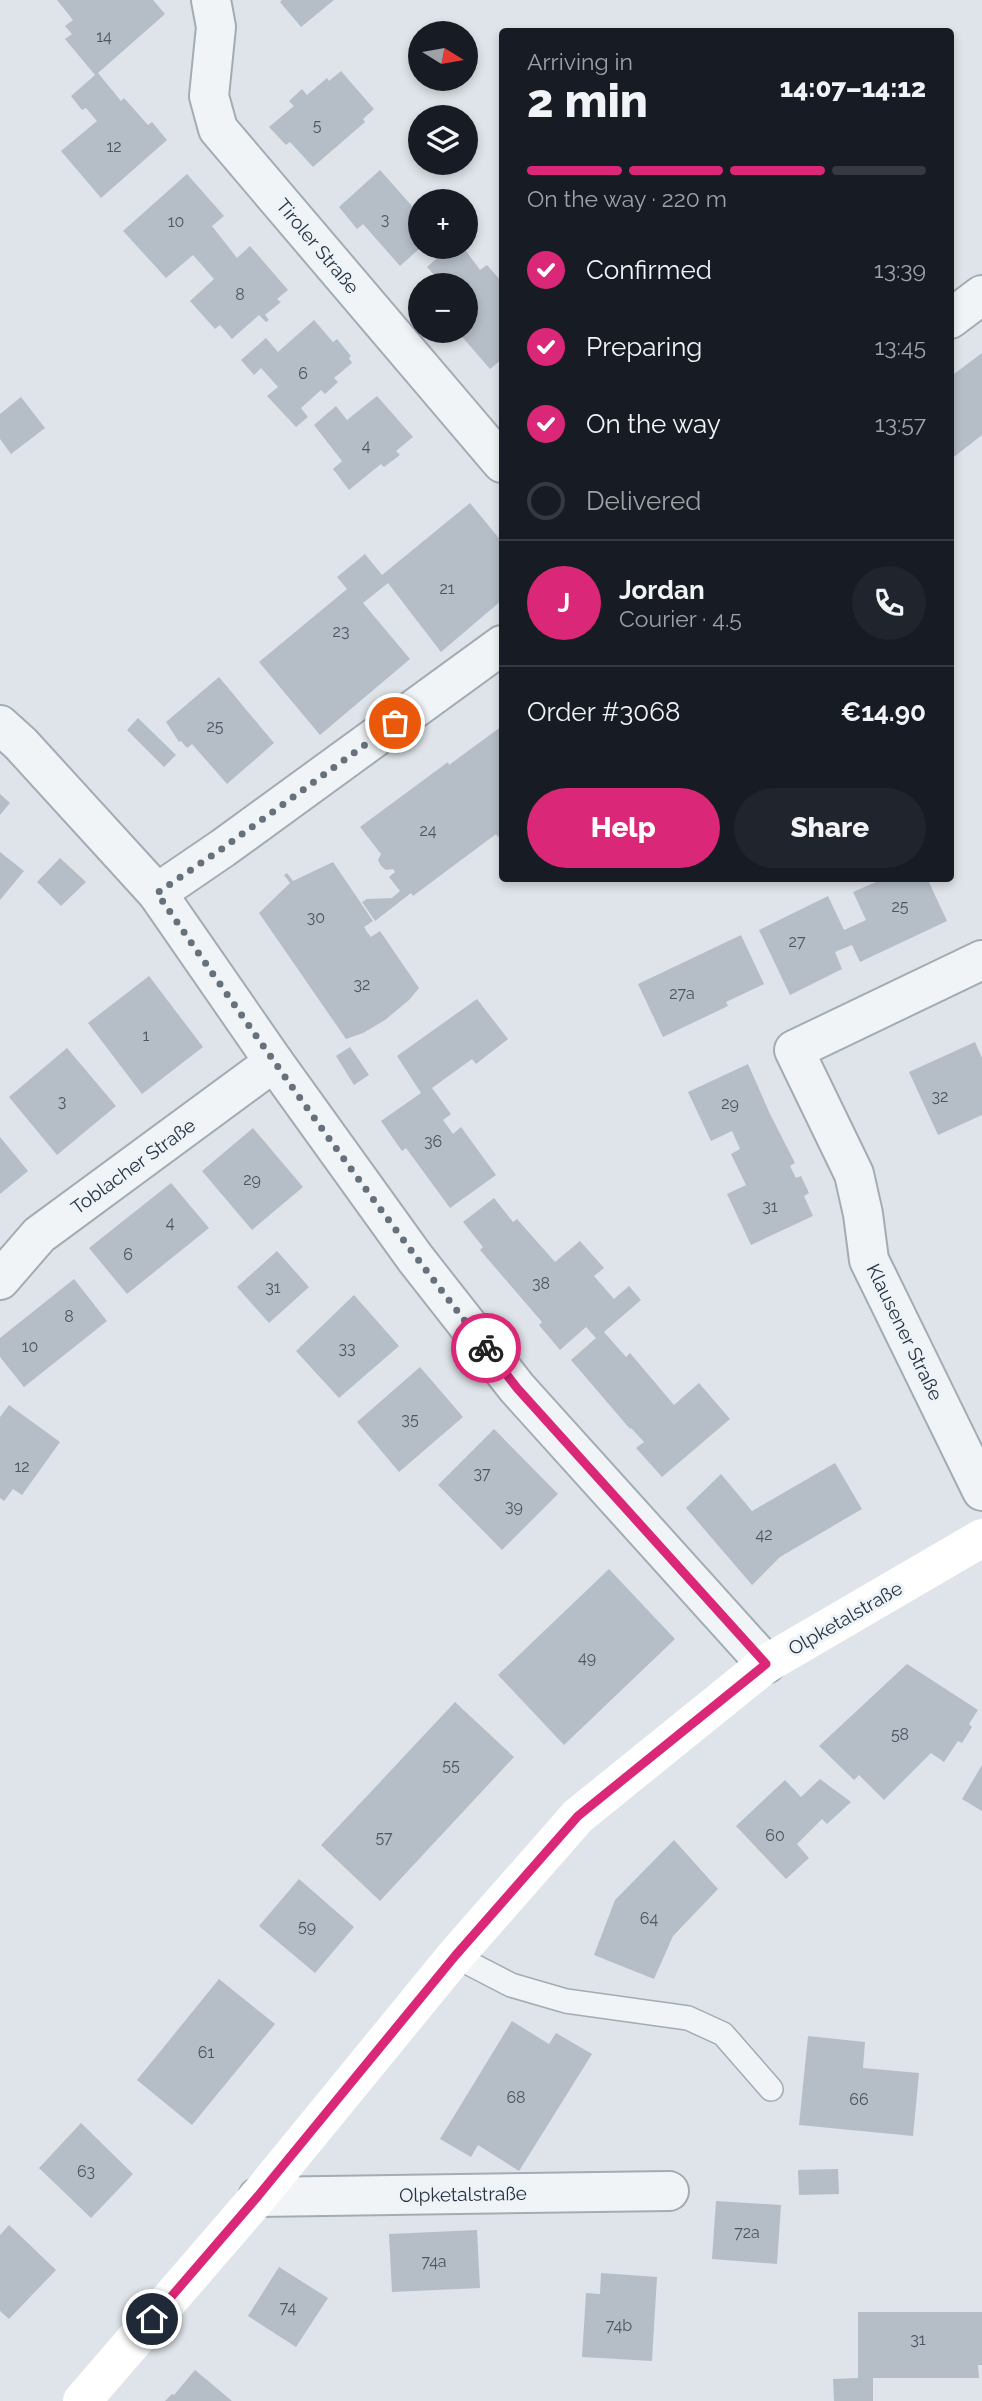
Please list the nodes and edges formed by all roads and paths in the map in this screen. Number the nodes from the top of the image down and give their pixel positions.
1 (211, 0) edge
2 (982, 295) edge
3 (954, 315) edge
4 (499, 459) edge
5 (499, 647) edge
6 (0, 725) edge
7 (157, 893) junction
8 (982, 960) edge
9 (274, 1062) junction
10 (0, 1280) edge
11 (982, 1491) edge
12 (981, 1540) edge
13 (766, 1664) junction
14 (455, 1956) junction
15 (771, 2089) dead end
16 (669, 2191) dead end
17 (258, 2196) junction
18 (82, 2401) edge

1 - 4 street, Tiroler Straße
2 - 3 street
5 - 7 street
6 - 7 street
7 - 9 street
8 - 11 street, Klausener Straße
9 - 10 street, Toblacher Straße
9 - 13 street
12 - 13 street, Olpketalstraße
13 - 14 street, Olpketalstraße
14 - 15 lane
14 - 17 street, Olpketalstraße
16 - 17 street, Olpketalstraße
17 - 18 street, Olpketalstraße

